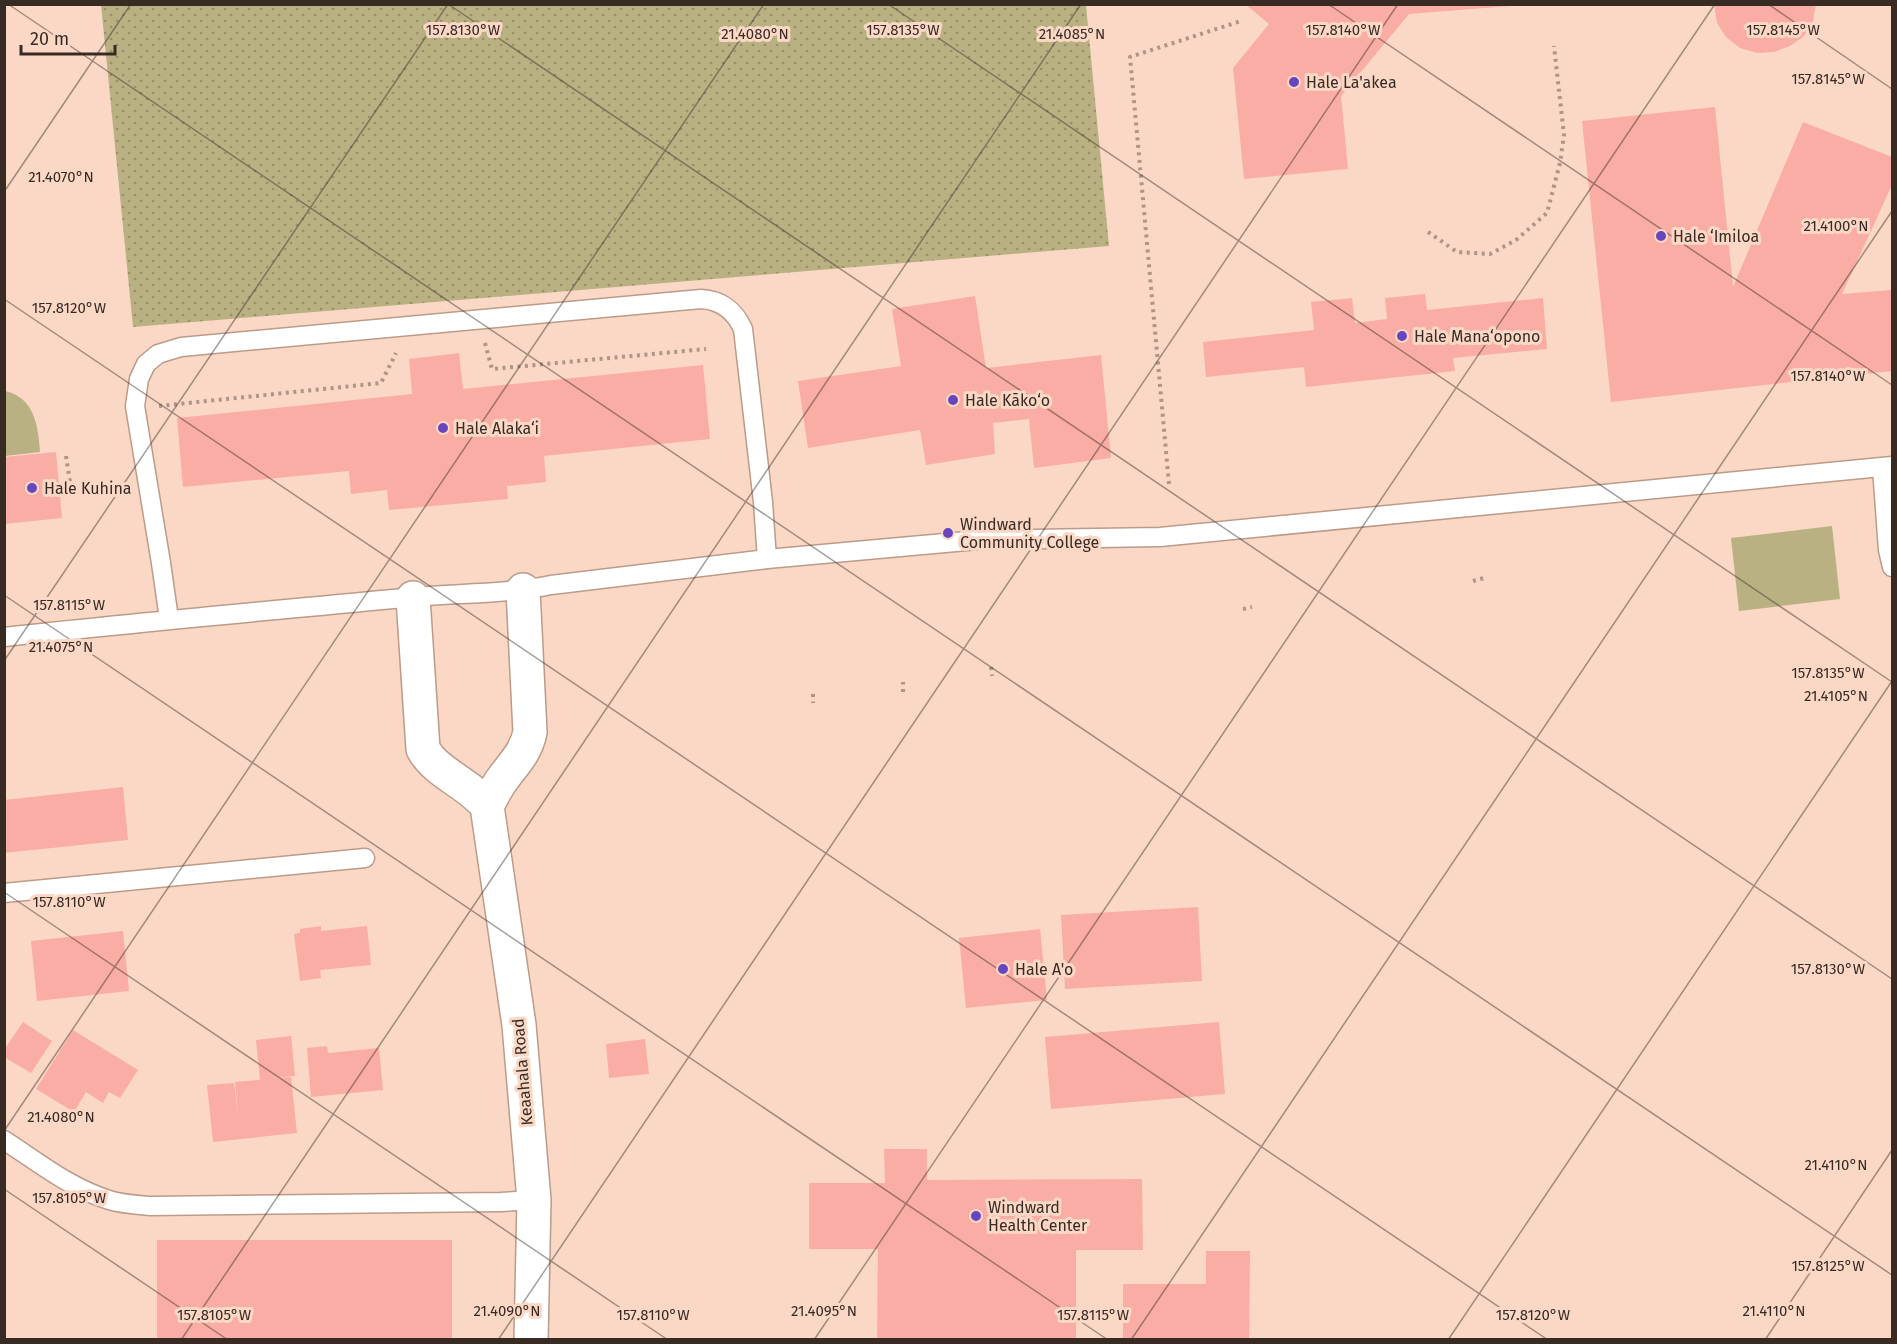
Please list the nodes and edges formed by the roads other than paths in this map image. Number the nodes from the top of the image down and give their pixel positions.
1 (1887, 467) edge
2 (767, 559) junction
3 (1893, 567) edge
4 (523, 590) junction
5 (412, 597) junction
6 (168, 619) junction
7 (4, 637) edge
8 (488, 806) junction
9 (365, 858) dead end
10 (4, 893) edge
11 (4, 1140) edge
12 (534, 1200) junction
13 (531, 1340) edge

1 - 2 lane
1 - 3 lane
2 - 4 lane
2 - 6 lane
4 - 5 lane
4 - 8 street
5 - 6 lane
5 - 8 street
6 - 7 lane
8 - 12 street, Keaahala Road
9 - 10 lane
11 - 12 lane
12 - 13 street, Keaahala Road

